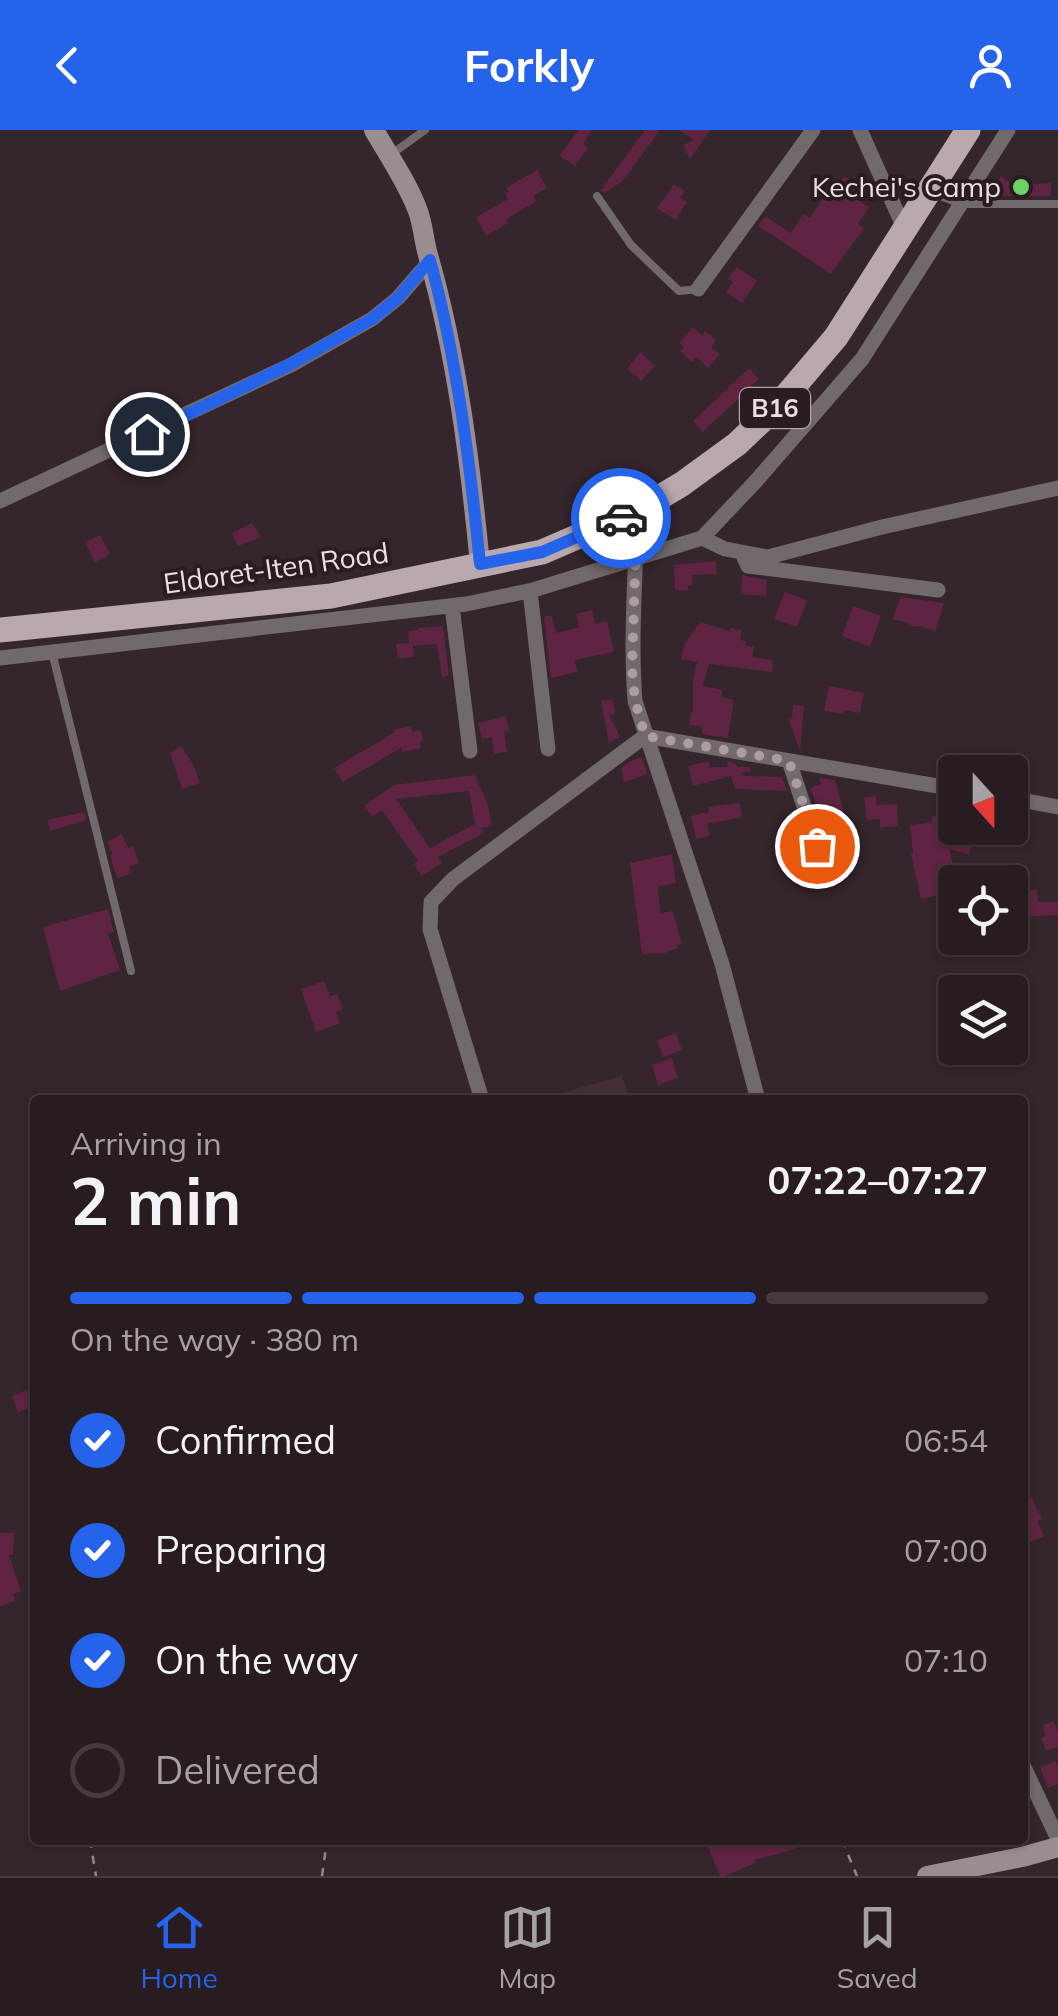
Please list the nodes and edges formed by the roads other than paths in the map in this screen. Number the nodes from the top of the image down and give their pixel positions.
1 (374, 130) edge
2 (426, 130) edge
3 (813, 130) edge
4 (860, 130) edge
5 (968, 130) edge
6 (1008, 130) edge
7 (389, 155) junction
8 (929, 192) junction
9 (596, 196) dead end
10 (961, 204) junction
11 (1058, 204) edge
12 (905, 230) junction
13 (427, 252) junction
14 (698, 288) joint
15 (1058, 488) edge
16 (0, 501) edge
17 (637, 511) junction
18 (702, 538) junction
19 (742, 554) junction
20 (636, 557) junction
21 (480, 564) junction
22 (938, 590) dead end
23 (530, 591) junction
24 (452, 606) junction
25 (47, 625) junction
26 (0, 630) edge
27 (52, 652) junction
28 (0, 658) edge
29 (645, 736) junction
30 (548, 750) dead end
31 (470, 751) dead end
32 (789, 761) junction
33 (938, 786) edge
34 (1028, 801) edge
35 (1058, 806) edge
36 (817, 846) dead end
37 (131, 971) dead end
38 (480, 1095) edge
39 (757, 1095) edge
40 (1028, 1776) edge
41 (1058, 1839) edge
42 (1058, 1847) edge
43 (962, 1873) edge
44 (927, 1876) edge

1 - 7 main road
2 - 7 lane
3 - 14 street
4 - 12 street
5 - 8 main road, Eldoret-Iten Road / B16
6 - 10 street
7 - 13 main road
8 - 10 lane
8 - 12 main road, Eldoret-Iten Road / B16
9 - 14 lane
10 - 11 lane
10 - 18 street
12 - 17 main road, Eldoret-Iten Road / B16
13 - 16 street
13 - 21 main road
15 - 19 street
17 - 20 street
17 - 21 main road, Eldoret-Iten Road / B16
18 - 19 street
18 - 20 street
19 - 22 street
20 - 23 street
20 - 29 street
21 - 25 main road, Eldoret-Iten Road / B16
23 - 24 street
23 - 30 street
24 - 27 street
24 - 31 street
25 - 26 main road, Eldoret-Iten Road / B16
25 - 27 street
27 - 28 street
27 - 37 lane
29 - 32 street
29 - 38 street
29 - 39 street
32 - 33 street
32 - 36 street
34 - 35 street
40 - 41 street
42 - 43 main road
43 - 44 main road

